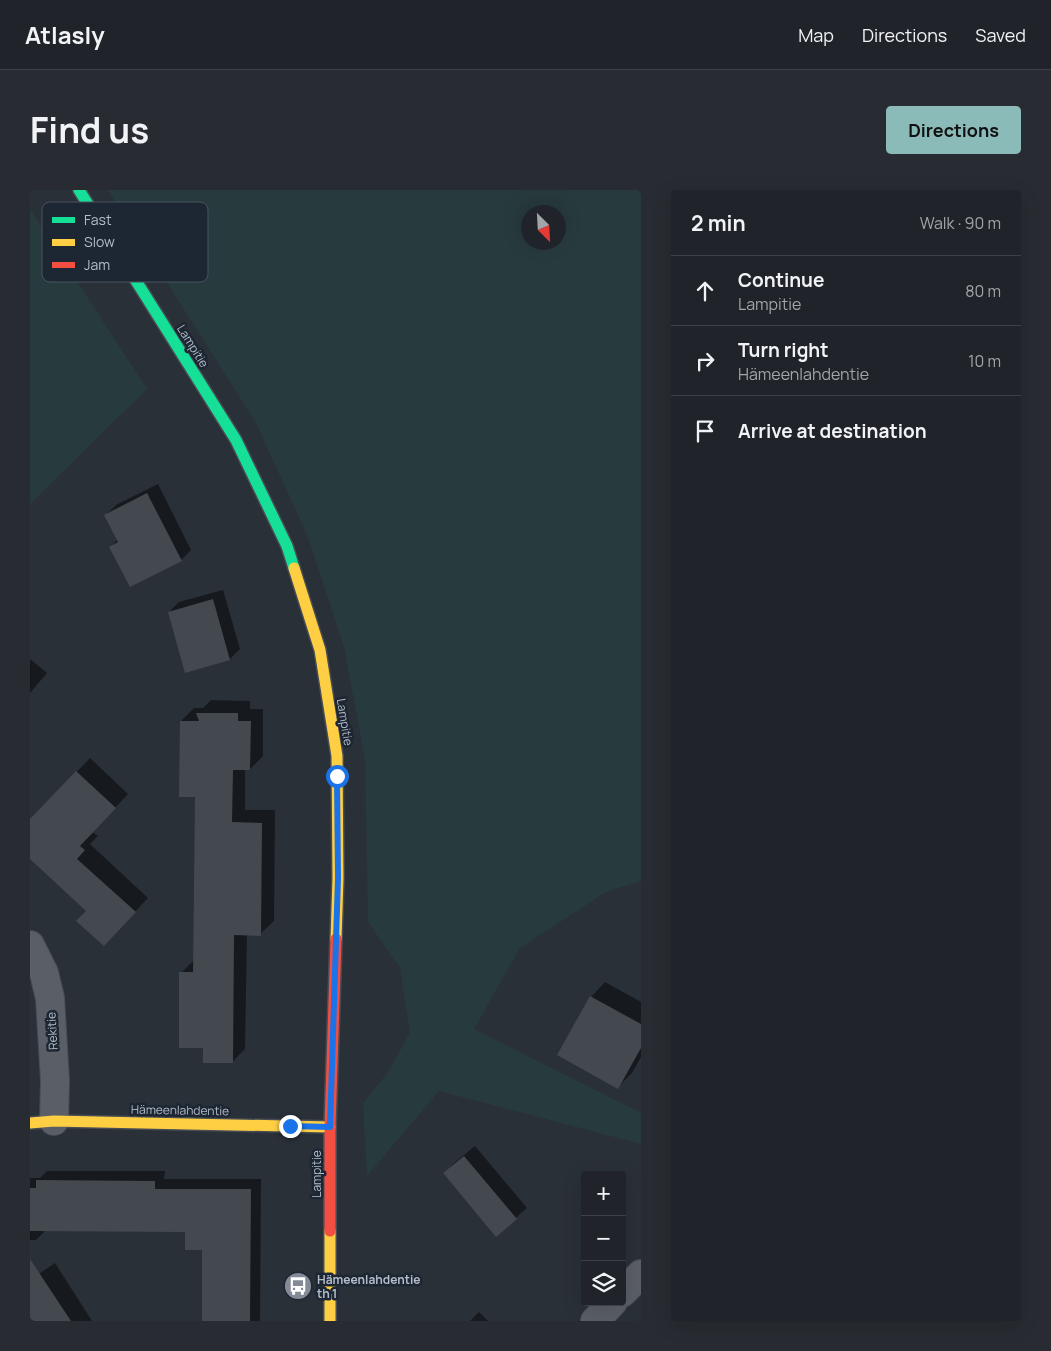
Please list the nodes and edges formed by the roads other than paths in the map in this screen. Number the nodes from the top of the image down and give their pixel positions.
1 (79, 190) edge
2 (87, 202) edge
3 (137, 282) edge
4 (30, 945) edge
5 (42, 1122) edge
6 (330, 1127) junction
7 (641, 1274) edge
8 (626, 1289) edge
9 (609, 1306) edge
10 (330, 1321) edge
11 (595, 1321) edge

1 - 2 street, Lampitie
3 - 6 street, Lampitie
4 - 5 street, Rekitie
5 - 6 street, Hämeenlahdentie
6 - 10 street, Lampitie
7 - 8 street
9 - 11 street

